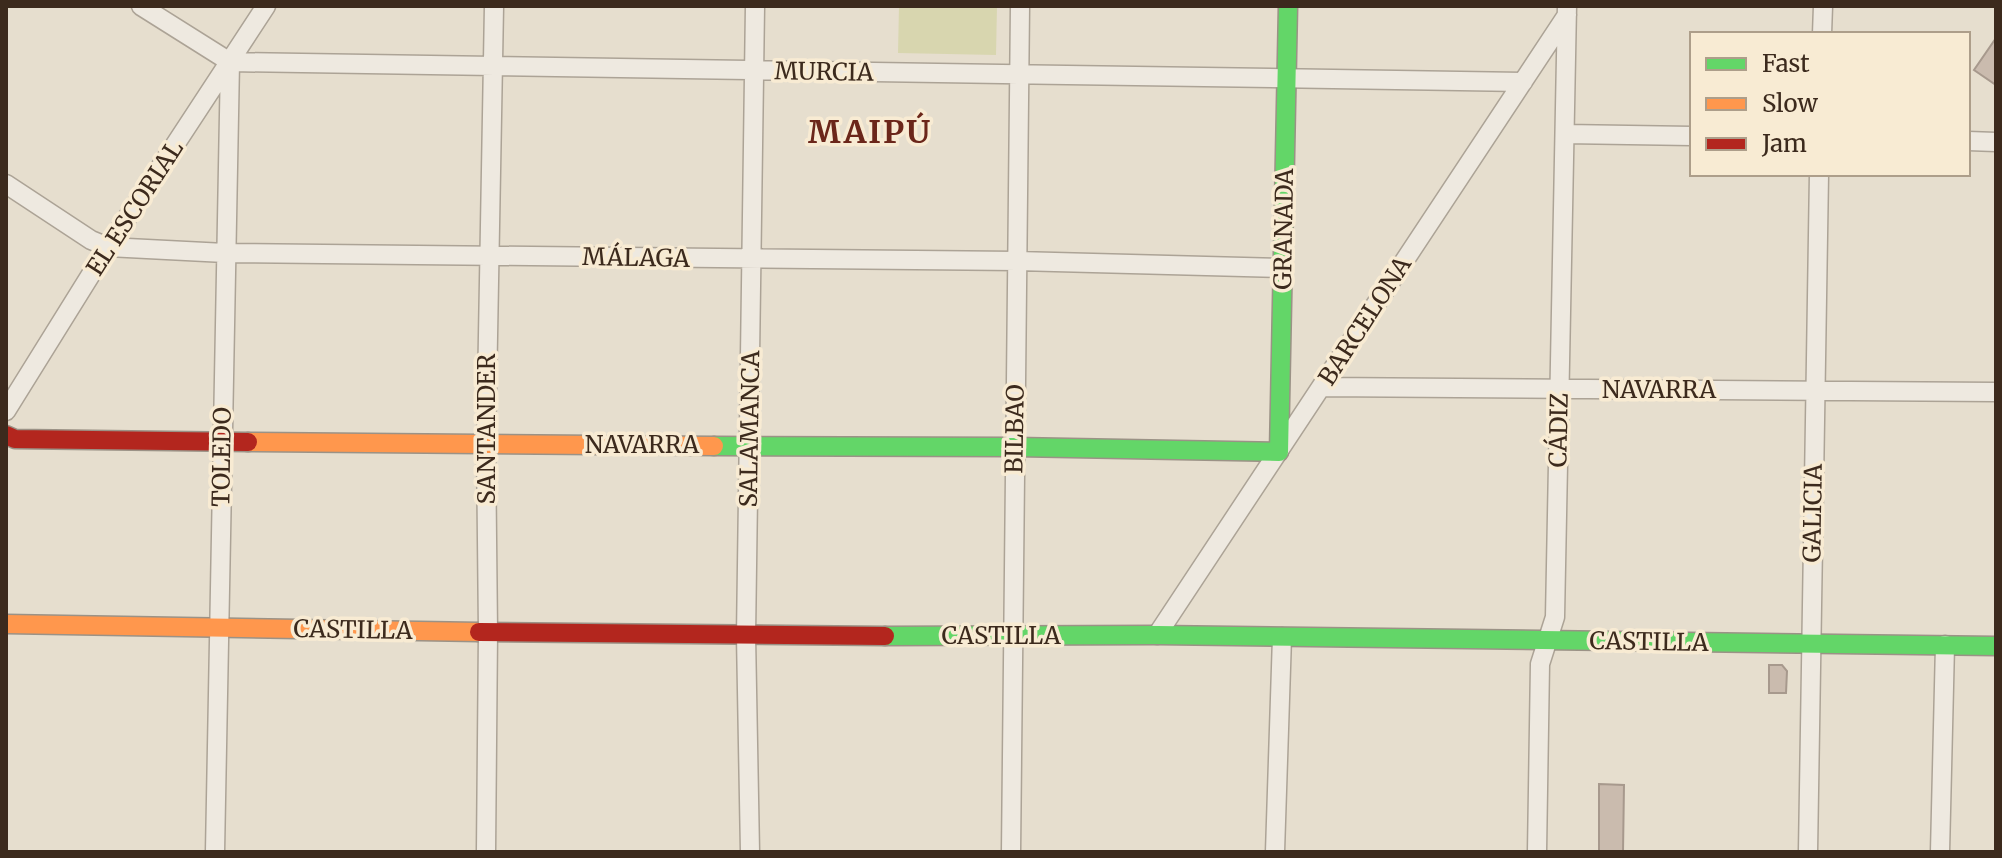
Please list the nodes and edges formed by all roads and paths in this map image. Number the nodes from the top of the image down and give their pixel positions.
1 (141, 6) edge
2 (266, 6) edge
3 (494, 6) edge
4 (755, 6) edge
5 (1020, 6) edge
6 (1288, 6) edge
7 (1823, 6) edge
8 (1569, 9) edge
9 (1822, 32) edge
10 (230, 62) junction
11 (493, 66) junction
12 (755, 70) junction
13 (1019, 74) junction
14 (1288, 79) junction
15 (1523, 82) junction
16 (1565, 134) junction
17 (1690, 136) edge
18 (1970, 141) edge
19 (1996, 142) edge
20 (1819, 176) edge
21 (6, 184) edge
22 (108, 247) junction
23 (225, 253) junction
24 (488, 256) junction
25 (753, 259) junction
26 (1017, 261) junction
27 (1283, 268) junction
28 (1322, 387) junction
29 (1559, 389) junction
30 (1815, 391) junction
31 (1996, 392) edge
32 (6, 411) edge
33 (6, 435) edge
34 (223, 443) junction
35 (750, 445) junction
36 (486, 446) junction
37 (1015, 447) junction
38 (1279, 452) junction
39 (6, 624) edge
40 (220, 627) junction
41 (488, 632) junction
42 (1013, 635) junction
43 (1157, 635) junction
44 (746, 636) junction
45 (1282, 637) junction
46 (1547, 640) junction
47 (1811, 644) junction
48 (1945, 645) junction
49 (1996, 646) edge
50 (215, 852) edge
51 (486, 852) edge
52 (750, 852) edge
53 (1011, 852) edge
54 (1275, 852) edge
55 (1537, 852) edge
56 (1808, 852) edge
57 (1940, 852) edge

1 - 10 street
2 - 10 street, EL ESCORIAL
3 - 11 street, SANTANDER
4 - 12 street, SALAMANCA
5 - 13 street, BILBAO
6 - 14 street, GRANADA
7 - 9 street
8 - 15 street, BARCELONA
8 - 16 street, CÁDIZ
10 - 11 street, MURCIA
10 - 22 street, EL ESCORIAL
10 - 23 street, TOLEDO
11 - 12 street, MURCIA
11 - 24 street, SANTANDER
12 - 13 street, MURCIA
12 - 25 street, SALAMANCA
13 - 14 street, MURCIA
13 - 26 street, BILBAO
14 - 15 street, MURCIA
14 - 27 street, GRANADA
15 - 28 street, BARCELONA
16 - 17 street
16 - 29 street, CÁDIZ
18 - 19 street
20 - 30 street, GALICIA
21 - 22 street, MÁLAGA
22 - 23 street, MÁLAGA
22 - 32 street, EL ESCORIAL
23 - 24 street, MÁLAGA
23 - 34 street, TOLEDO
24 - 25 street, MÁLAGA
24 - 36 street, SANTANDER
25 - 26 street, MÁLAGA
25 - 35 street, SALAMANCA
26 - 27 street, MÁLAGA
26 - 37 street, BILBAO
27 - 38 street, GRANADA
28 - 29 street, NAVARRA
28 - 38 street, BARCELONA
29 - 30 street, NAVARRA
29 - 46 street, CÁDIZ
30 - 31 street, NAVARRA
30 - 47 street, GALICIA
33 - 34 street, NAVARRA
34 - 36 street, NAVARRA
34 - 40 street, TOLEDO
35 - 36 street, NAVARRA
35 - 37 street, NAVARRA
35 - 44 street, SALAMANCA
36 - 41 street, SANTANDER
37 - 38 street, NAVARRA
37 - 42 street, BILBAO
38 - 43 street, BARCELONA
39 - 40 street, CASTILLA
40 - 41 street, CASTILLA
40 - 50 street, TOLEDO
41 - 44 street, CASTILLA
41 - 51 street, SANTANDER
42 - 43 street, CASTILLA
42 - 44 street, CASTILLA
42 - 53 street, BILBAO
43 - 45 street, CASTILLA
44 - 52 street, SALAMANCA
45 - 46 street, CASTILLA
45 - 54 street
46 - 47 street, CASTILLA
46 - 55 street, CÁDIZ
47 - 48 street, CASTILLA
47 - 56 street, GALICIA
48 - 49 street, CASTILLA
48 - 57 street

